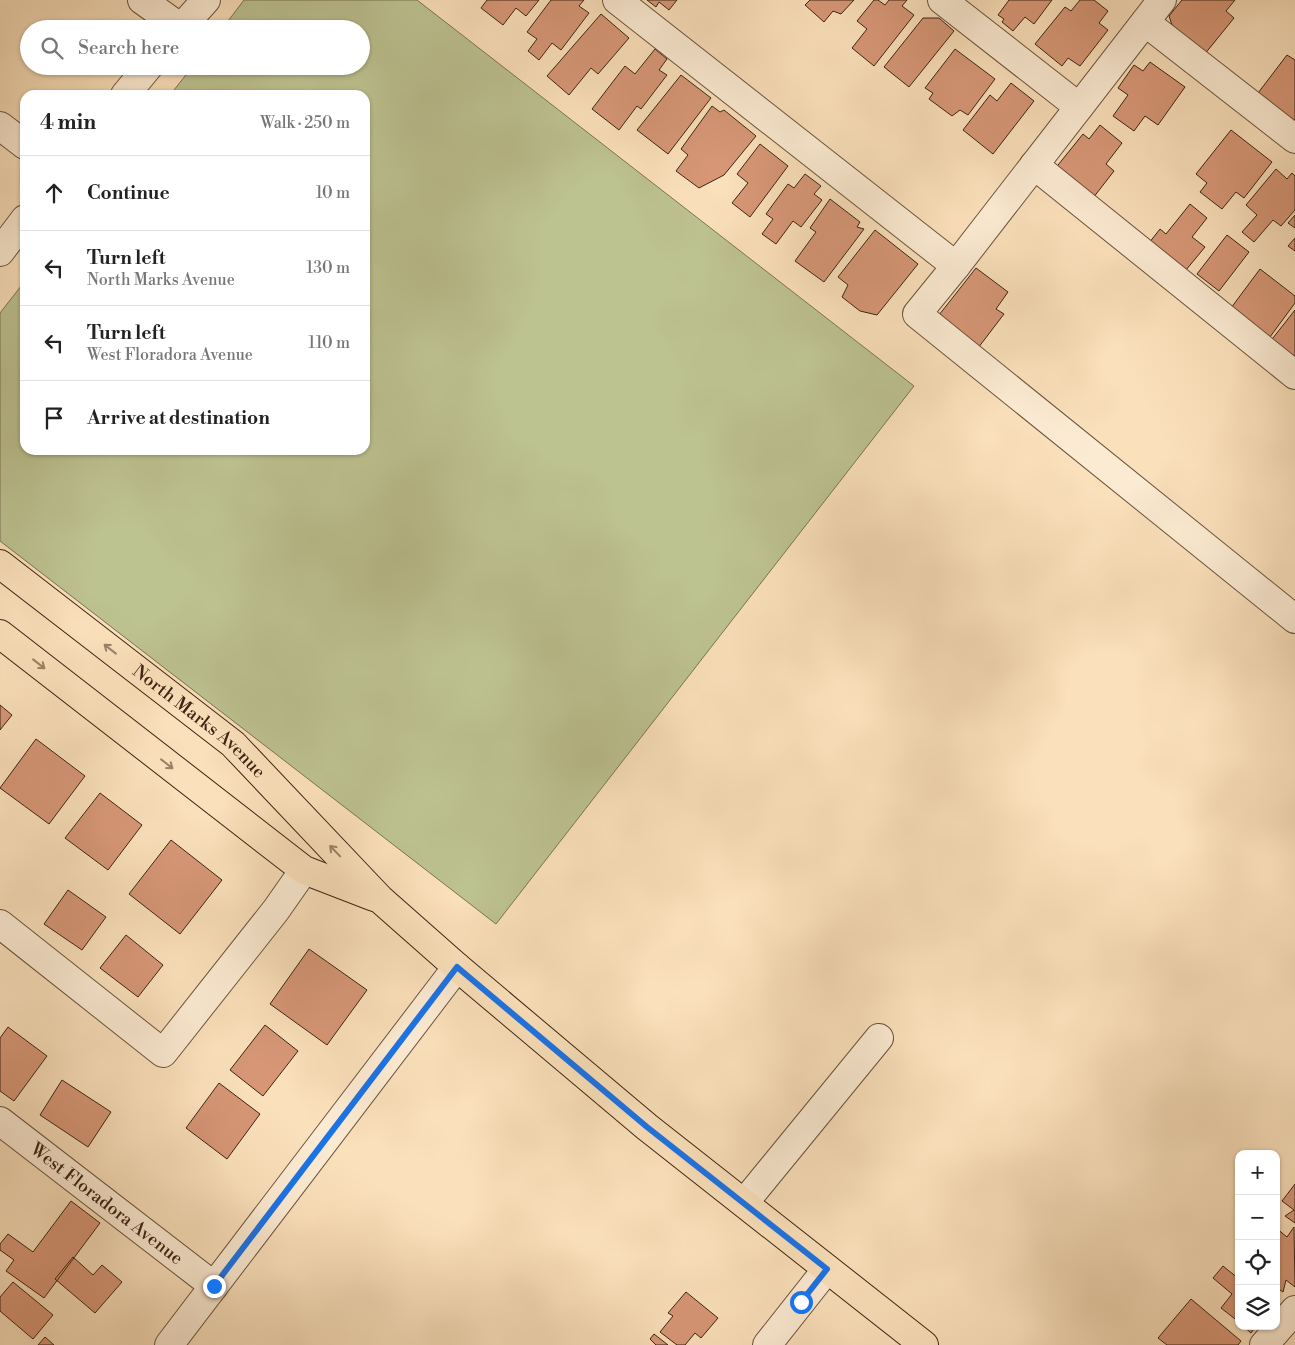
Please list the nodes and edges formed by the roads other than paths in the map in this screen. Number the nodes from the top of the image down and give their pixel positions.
1 (142, 0) edge
2 (206, 0) edge
3 (617, 0) edge
4 (942, 0) edge
5 (1162, 0) edge
6 (169, 20) edge
7 (187, 20) edge
8 (1145, 22) junction
9 (142, 75) edge
10 (129, 90) edge
11 (1079, 107) junction
12 (0, 126) edge
13 (1295, 139) edge
14 (20, 141) edge
15 (1034, 165) junction
16 (20, 226) edge
17 (0, 252) edge
18 (956, 266) junction
19 (1295, 376) edge
20 (0, 564) edge
21 (1295, 619) edge
22 (0, 634) edge
23 (304, 870) junction
24 (380, 899) junction
25 (0, 924) edge
26 (457, 967) junction
27 (879, 1038) dead end
28 (0, 1121) edge
29 (744, 1203) junction
30 (827, 1269) junction
31 (214, 1286) junction
32 (1295, 1310) edge
33 (169, 1345) edge
34 (767, 1345) edge
35 (924, 1345) edge
36 (1264, 1345) edge

1 - 6 street
2 - 7 street
3 - 18 street
4 - 11 street
5 - 8 street
8 - 11 street
8 - 13 street
9 - 10 street
11 - 15 street
12 - 14 street
15 - 18 street
15 - 19 street
16 - 17 street
18 - 21 street
24 -> 20 main road, North Marks Avenue
22 -> 23 main road, North Marks Avenue
23 - 24 main road, North Marks Avenue
23 - 25 street
24 - 26 main road, North Marks Avenue
26 - 29 main road, North Marks Avenue
26 - 31 street
27 - 29 street
28 - 31 street, West Floradora Avenue
29 - 30 main road, North Marks Avenue
30 - 34 street
30 - 35 main road, North Marks Avenue
31 - 33 street
32 - 36 street

